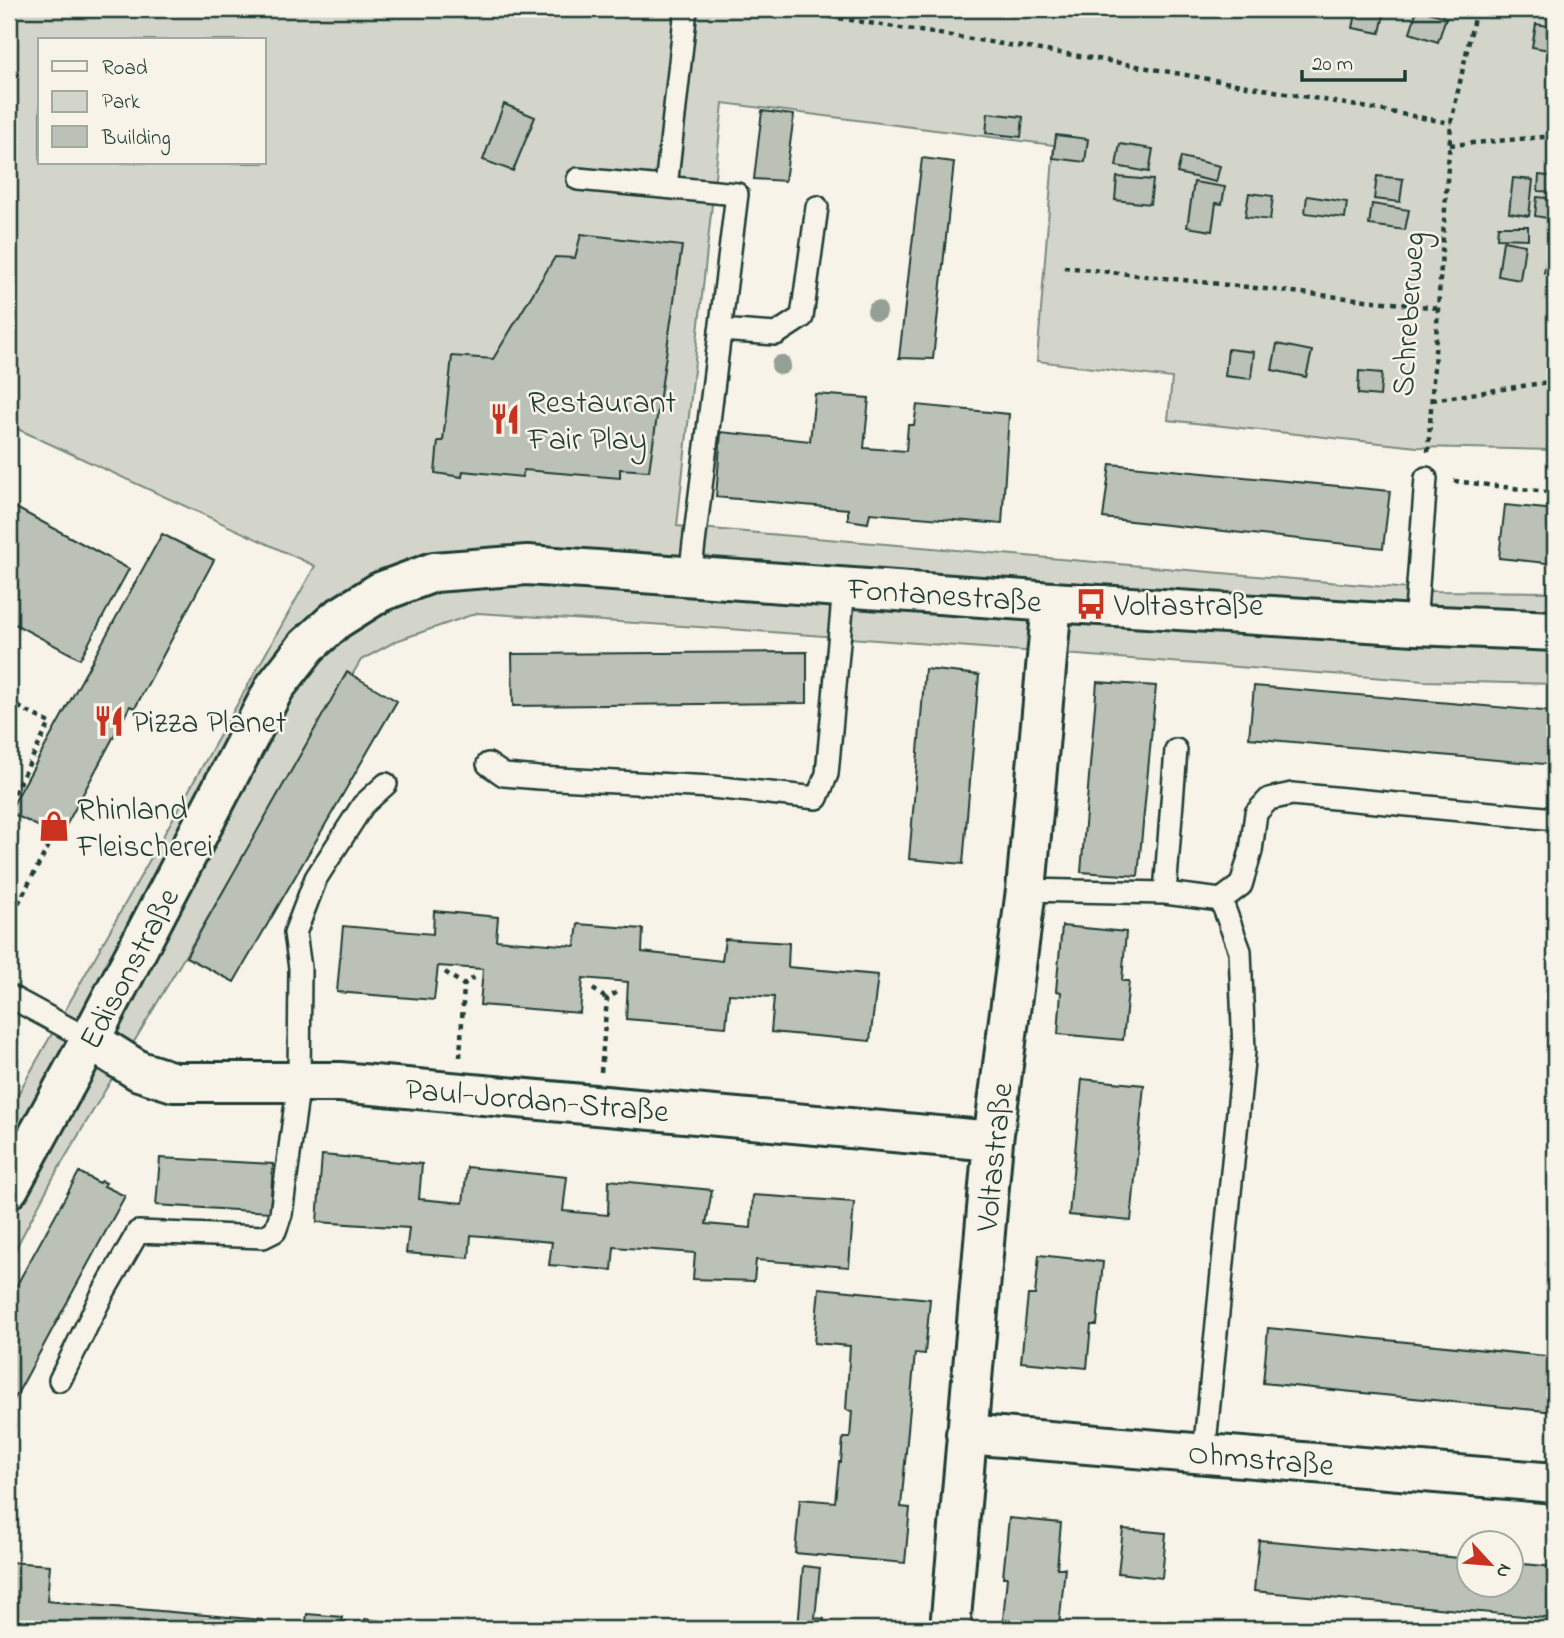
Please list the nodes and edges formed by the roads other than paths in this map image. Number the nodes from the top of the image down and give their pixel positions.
1 (686, 9) edge
2 (578, 179) dead end
3 (666, 187) junction
4 (817, 207) dead end
5 (720, 330) junction
6 (1426, 478) road end
7 (690, 576) junction
8 (844, 587) junction
9 (380, 592) joint
10 (1052, 602) junction
11 (1415, 625) junction
12 (1555, 631) edge
13 (1176, 750) dead end
14 (488, 764) dead end
15 (386, 784) dead end
16 (1555, 819) edge
17 (1026, 890) junction
18 (1165, 893) junction
19 (1221, 900) junction
20 (9, 996) edge
21 (90, 1040) junction
22 (299, 1081) junction
23 (993, 1141) junction
24 (9, 1188) edge
25 (60, 1380) dead end
26 (966, 1434) junction
27 (1204, 1454) junction
28 (1555, 1483) edge
29 (950, 1629) edge

1 - 3 lane
2 - 3 lane
3 - 5 lane
4 - 5 lane
5 - 7 lane
6 - 11 lane
7 - 8 street, Fontanestraße
7 - 9 street, Fontanestraße
8 - 10 street, Fontanestraße
8 - 14 lane
9 - 21 street, Edisonstraße
10 - 11 street, Fontanestraße
10 - 17 street, Voltastraße
11 - 12 street, Fontanestraße
13 - 18 lane
15 - 22 lane
16 - 19 lane
17 - 18 lane
17 - 23 street, Voltastraße
18 - 19 lane
19 - 27 lane
20 - 21 lane
21 - 22 street, Paul-Jordan-Straße
21 - 24 street, Edisonstraße
22 - 23 street, Paul-Jordan-Straße
22 - 25 lane
23 - 26 street, Voltastraße
26 - 27 street, Ohmstraße
26 - 29 street, Voltastraße
27 - 28 street, Ohmstraße

